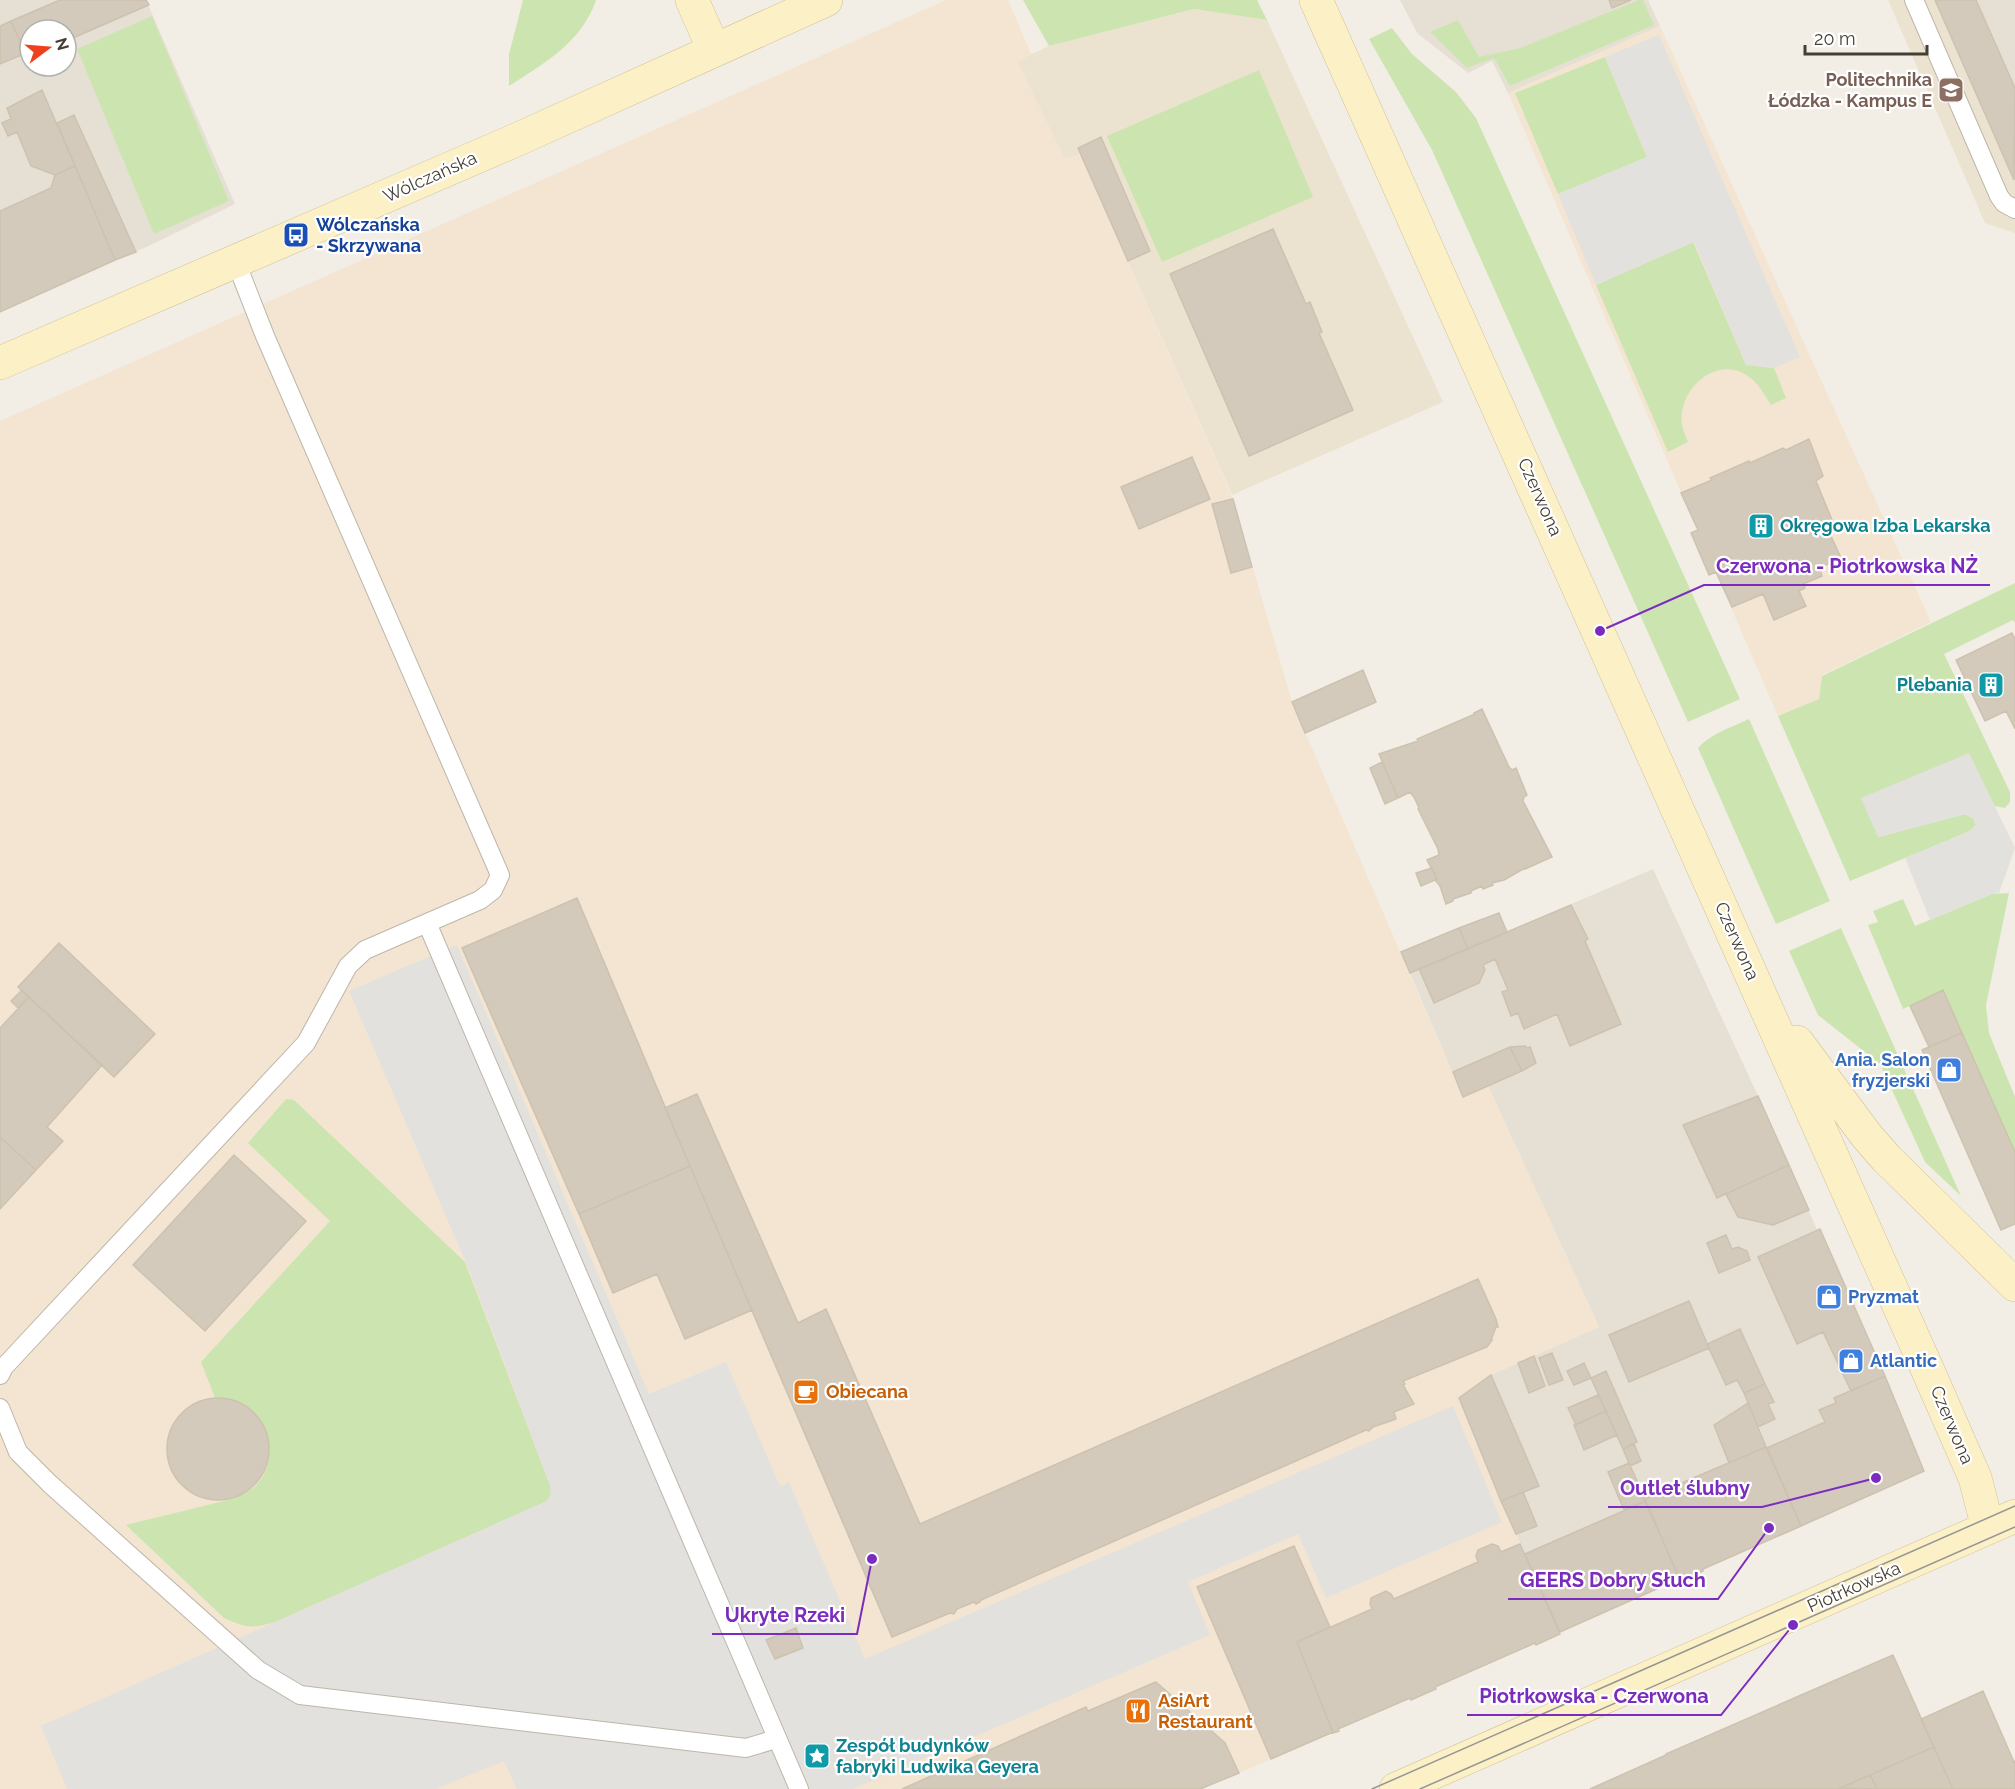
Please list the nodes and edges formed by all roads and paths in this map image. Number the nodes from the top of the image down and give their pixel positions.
1 (692, 0) edge
2 (825, 0) edge
3 (1316, 0) edge
4 (1914, 0) edge
5 (714, 50) junction
6 (2015, 209) edge
7 (236, 262) junction
8 (0, 363) edge
9 (427, 923) junction
10 (1762, 995) junction
11 (2015, 1285) edge
12 (0, 1375) edge
13 (0, 1408) edge
14 (2002, 1522) edge
15 (776, 1739) junction
16 (799, 1789) edge
17 (1396, 1789) edge

1 - 5 street
2 - 5 street, Wólczańska
3 - 10 street, Czerwona
4 - 6 lane
5 - 7 street, Wólczańska
7 - 8 street, Wólczańska
7 - 9 lane
9 - 12 lane
9 - 15 lane
10 - 11 street, Czerwona
10 - 14 street, Czerwona
13 - 15 lane
14 - 17 street, Piotrkowska
15 - 16 lane

